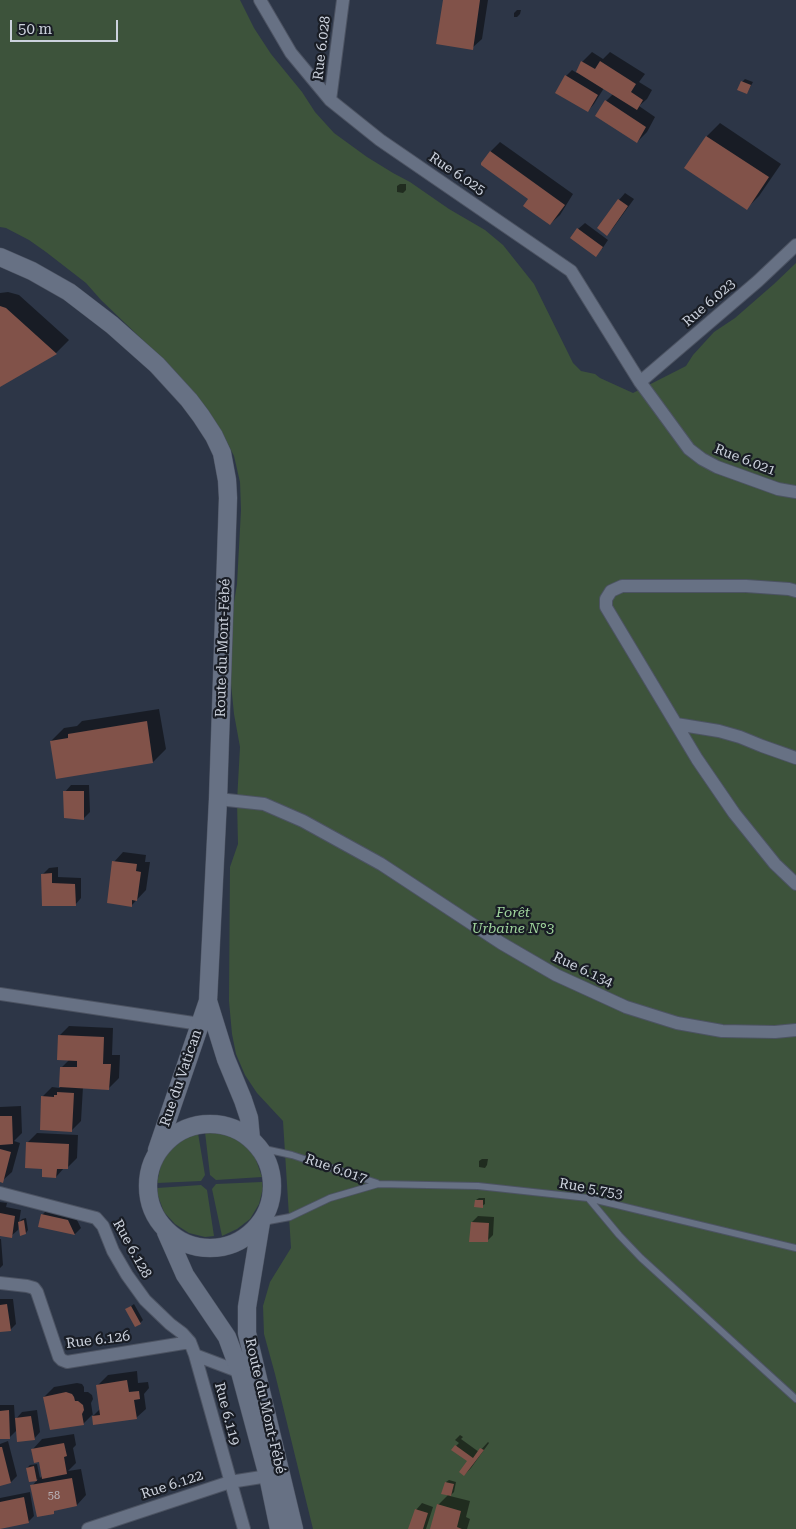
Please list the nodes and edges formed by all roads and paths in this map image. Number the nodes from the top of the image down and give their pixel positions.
1 (260, 0) edge
2 (343, 0) edge
3 (330, 100) junction
4 (796, 246) edge
5 (0, 257) edge
6 (638, 378) junction
7 (796, 492) edge
8 (796, 591) edge
9 (676, 724) junction
10 (796, 758) edge
11 (218, 799) junction
12 (796, 884) edge
13 (0, 994) edge
14 (208, 1001) junction
15 (200, 1024) junction
16 (796, 1030) edge
17 (256, 1143) junction
18 (155, 1155) junction
19 (378, 1184) junction
20 (0, 1193) edge
21 (588, 1198) junction
22 (261, 1222) junction
23 (166, 1231) junction
24 (796, 1248) edge
25 (0, 1283) edge
26 (190, 1342) junction
27 (195, 1355) junction
28 (240, 1372) junction
29 (796, 1399) edge
30 (268, 1476) junction
31 (230, 1482) junction
32 (88, 1529) edge
33 (244, 1529) edge
34 (279, 1529) edge
35 (294, 1529) edge

1 - 3 street, Rue 6.025
2 - 3 street, Rue 6.028
3 - 6 street, Rue 6.025
4 - 6 street, Rue 6.023
5 - 11 street, Route du Mont-Fébé
6 - 7 street, Rue 6.021
8 - 9 street
9 - 10 street
9 - 12 street
11 - 14 street, Route du Mont-Fébé
11 - 16 street, Rue 6.134
13 - 15 street
14 - 15 street, Rue du Vatican
14 - 17 street, Route du Mont-Fébé
15 - 18 street, Rue du Vatican
17 - 18 street, Rue 6.017
17 - 19 lane, Rue 6.017
17 - 22 street, Rue 6.017
18 - 23 street, Rue 6.017
19 - 21 lane, Rue 5.753
19 - 22 lane, Rue 6.017
20 - 26 street, Rue 6.128
21 - 24 lane, Rue 5.753
21 - 29 lane
22 - 23 street, Rue 6.017
22 - 35 street, Route du Mont-Fébé
23 - 28 street, Route du Mont-Fébé
25 - 26 street, Rue 6.126
26 - 27 street, Rue 6.128
27 - 28 street
27 - 31 street, Rue 6.119
28 - 30 street, Route du Mont-Fébé
30 - 31 street, Rue 6.122
30 - 34 street, Route du Mont-Fébé
31 - 32 street, Rue 6.122
31 - 33 street, Rue 6.119

